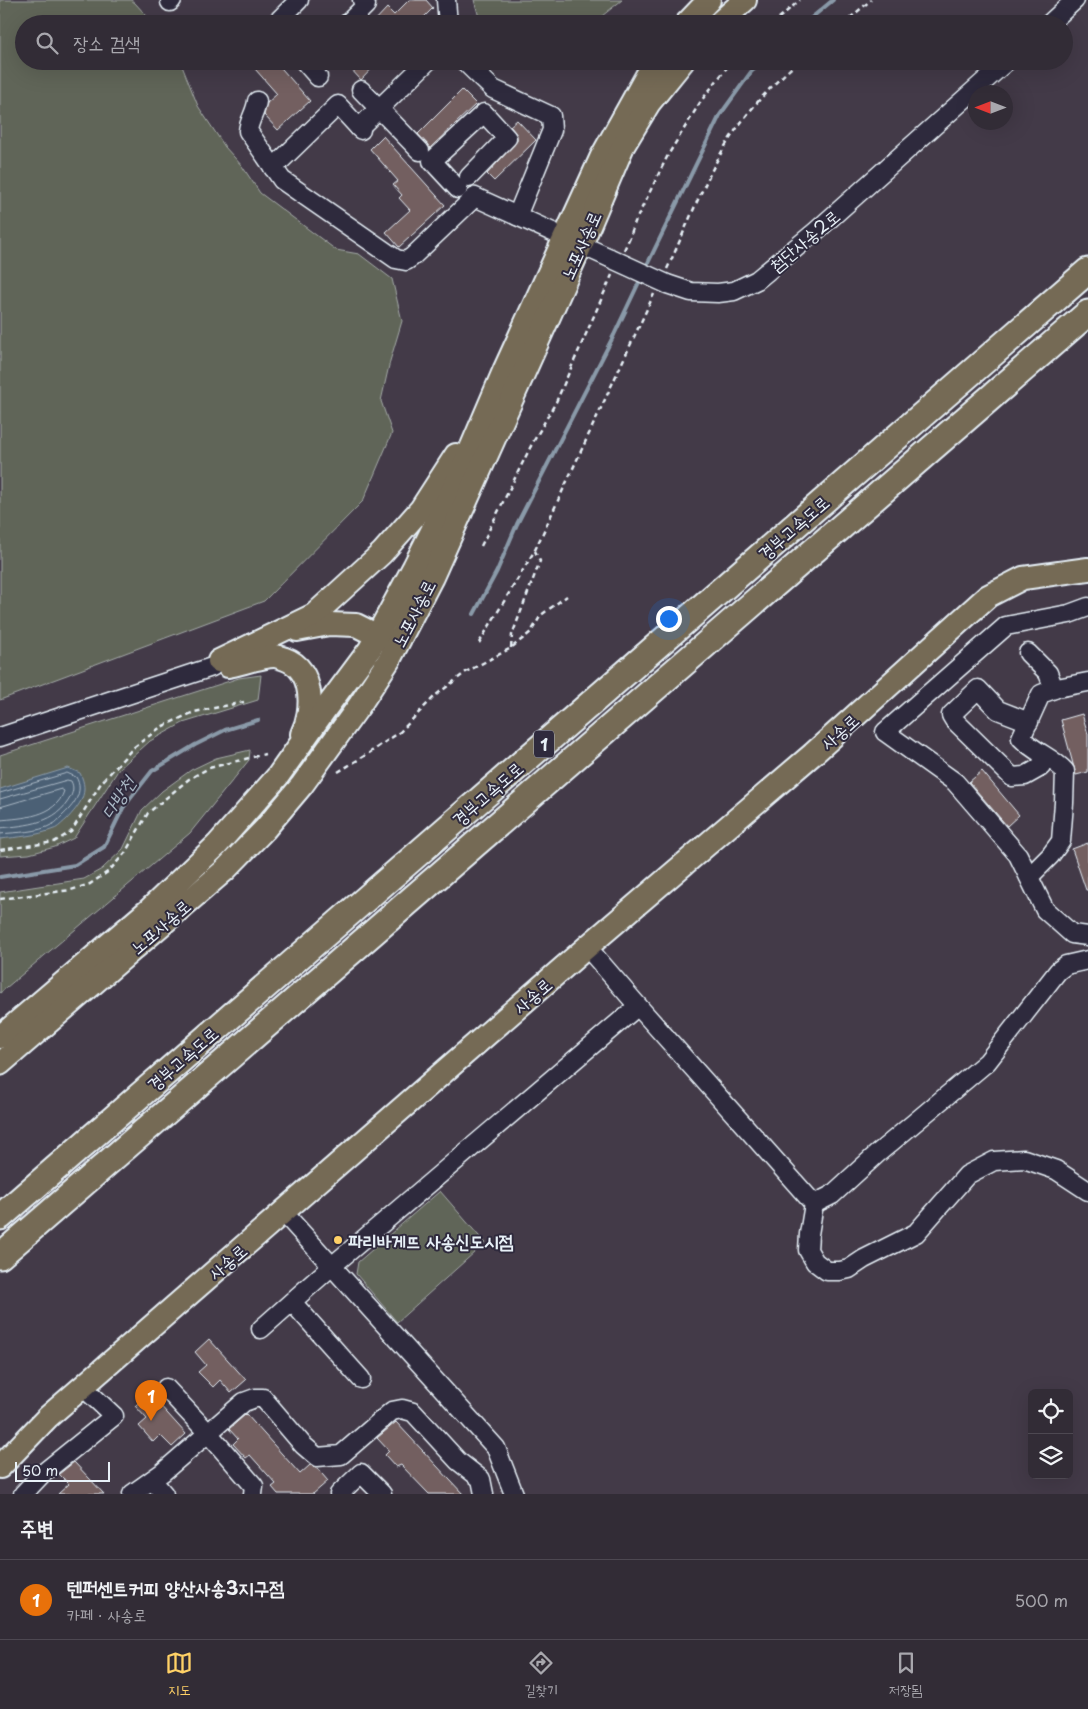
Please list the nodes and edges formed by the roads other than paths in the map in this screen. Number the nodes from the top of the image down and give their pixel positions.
1 (299, 0) edge
2 (362, 0) edge
3 (446, 0) edge
4 (709, 0) edge
5 (746, 0) edge
6 (1075, 0) edge
7 (284, 15) edge
8 (356, 15) edge
9 (447, 15) edge
10 (695, 15) edge
11 (728, 15) edge
12 (1059, 15) edge
13 (419, 70) edge
14 (473, 70) edge
15 (650, 70) edge
16 (675, 70) edge
17 (997, 70) edge
18 (362, 90) dead end
19 (257, 101) dead end
20 (379, 108) junction
21 (420, 151) dead end
22 (272, 168) junction
23 (475, 197) junction
24 (461, 210) junction
25 (517, 216) junction
26 (572, 241) junction
27 (1088, 270) edge
28 (1088, 313) edge
29 (492, 400) junction
30 (1088, 569) edge
31 (1088, 607) edge
32 (383, 648) junction
33 (1028, 653) dead end
34 (218, 665) junction
35 (1088, 682) edge
36 (1054, 689) junction
37 (1029, 722) junction
38 (0, 737) edge
39 (1044, 756) junction
40 (285, 766) junction
41 (1029, 877) junction
42 (1088, 936) edge
43 (587, 947) junction
44 (1088, 960) edge
45 (638, 1006) junction
46 (0, 1037) edge
47 (0, 1064) edge
48 (1088, 1191) edge
49 (814, 1204) junction
50 (283, 1212) junction
51 (0, 1216) edge
52 (0, 1256) edge
53 (332, 1266) junction
54 (292, 1302) junction
55 (261, 1329) dead end
56 (362, 1379) dead end
57 (83, 1387) junction
58 (166, 1388) dead end
59 (208, 1432) junction
60 (0, 1466) edge
61 (152, 1480) junction
62 (24, 1494) edge
63 (132, 1494) edge
64 (164, 1494) edge
65 (253, 1494) edge
66 (339, 1494) edge
67 (382, 1494) edge
68 (484, 1494) edge
69 (514, 1494) edge

1 - 7 street
2 - 8 street
3 - 9 street
4 - 10 main road
5 - 11 main road
6 - 12 street
13 - 20 street
14 - 25 street
15 - 26 main road, 노포사송로
16 - 26 main road, 노포사송로
17 - 26 street, 첨단사송2로, bridge
18 - 20 street
19 - 22 street
20 - 21 street
20 - 22 street
22 - 24 street
23 - 24 street
23 - 24 street
23 - 25 street, 첨단사송2로
25 - 26 street, 첨단사송2로
26 - 29 main road, 노포사송로
26 - 32 main road, 노포사송로
27 - 51 highway, 경부고속도로 / 1
28 - 52 highway, 경부고속도로 / 1
29 - 32 main road, 노포사송로
29 - 34 main road
30 - 43 main road, 사송로
31 - 41 street
32 - 34 main road
32 - 40 main road, 노포사송로
32 - 47 main road, 노포사송로
33 - 36 street
34 - 38 street
34 - 40 main road
35 - 36 street
36 - 37 street
37 - 39 street
37 - 39 street
39 - 41 street
40 - 46 main road, 노포사송로
41 - 42 street
43 - 45 street
43 - 50 main road, 사송로
44 - 49 street
45 - 49 street
45 - 53 street
48 - 49 street
50 - 53 street
50 - 57 main road, 사송로
53 - 54 street
53 - 69 street
54 - 55 street
54 - 56 street
57 - 60 main road, 사송로
57 - 62 street
58 - 59 street
59 - 61 street
59 - 65 street
59 - 68 street
61 - 63 street
61 - 64 street
66 - 67 street

